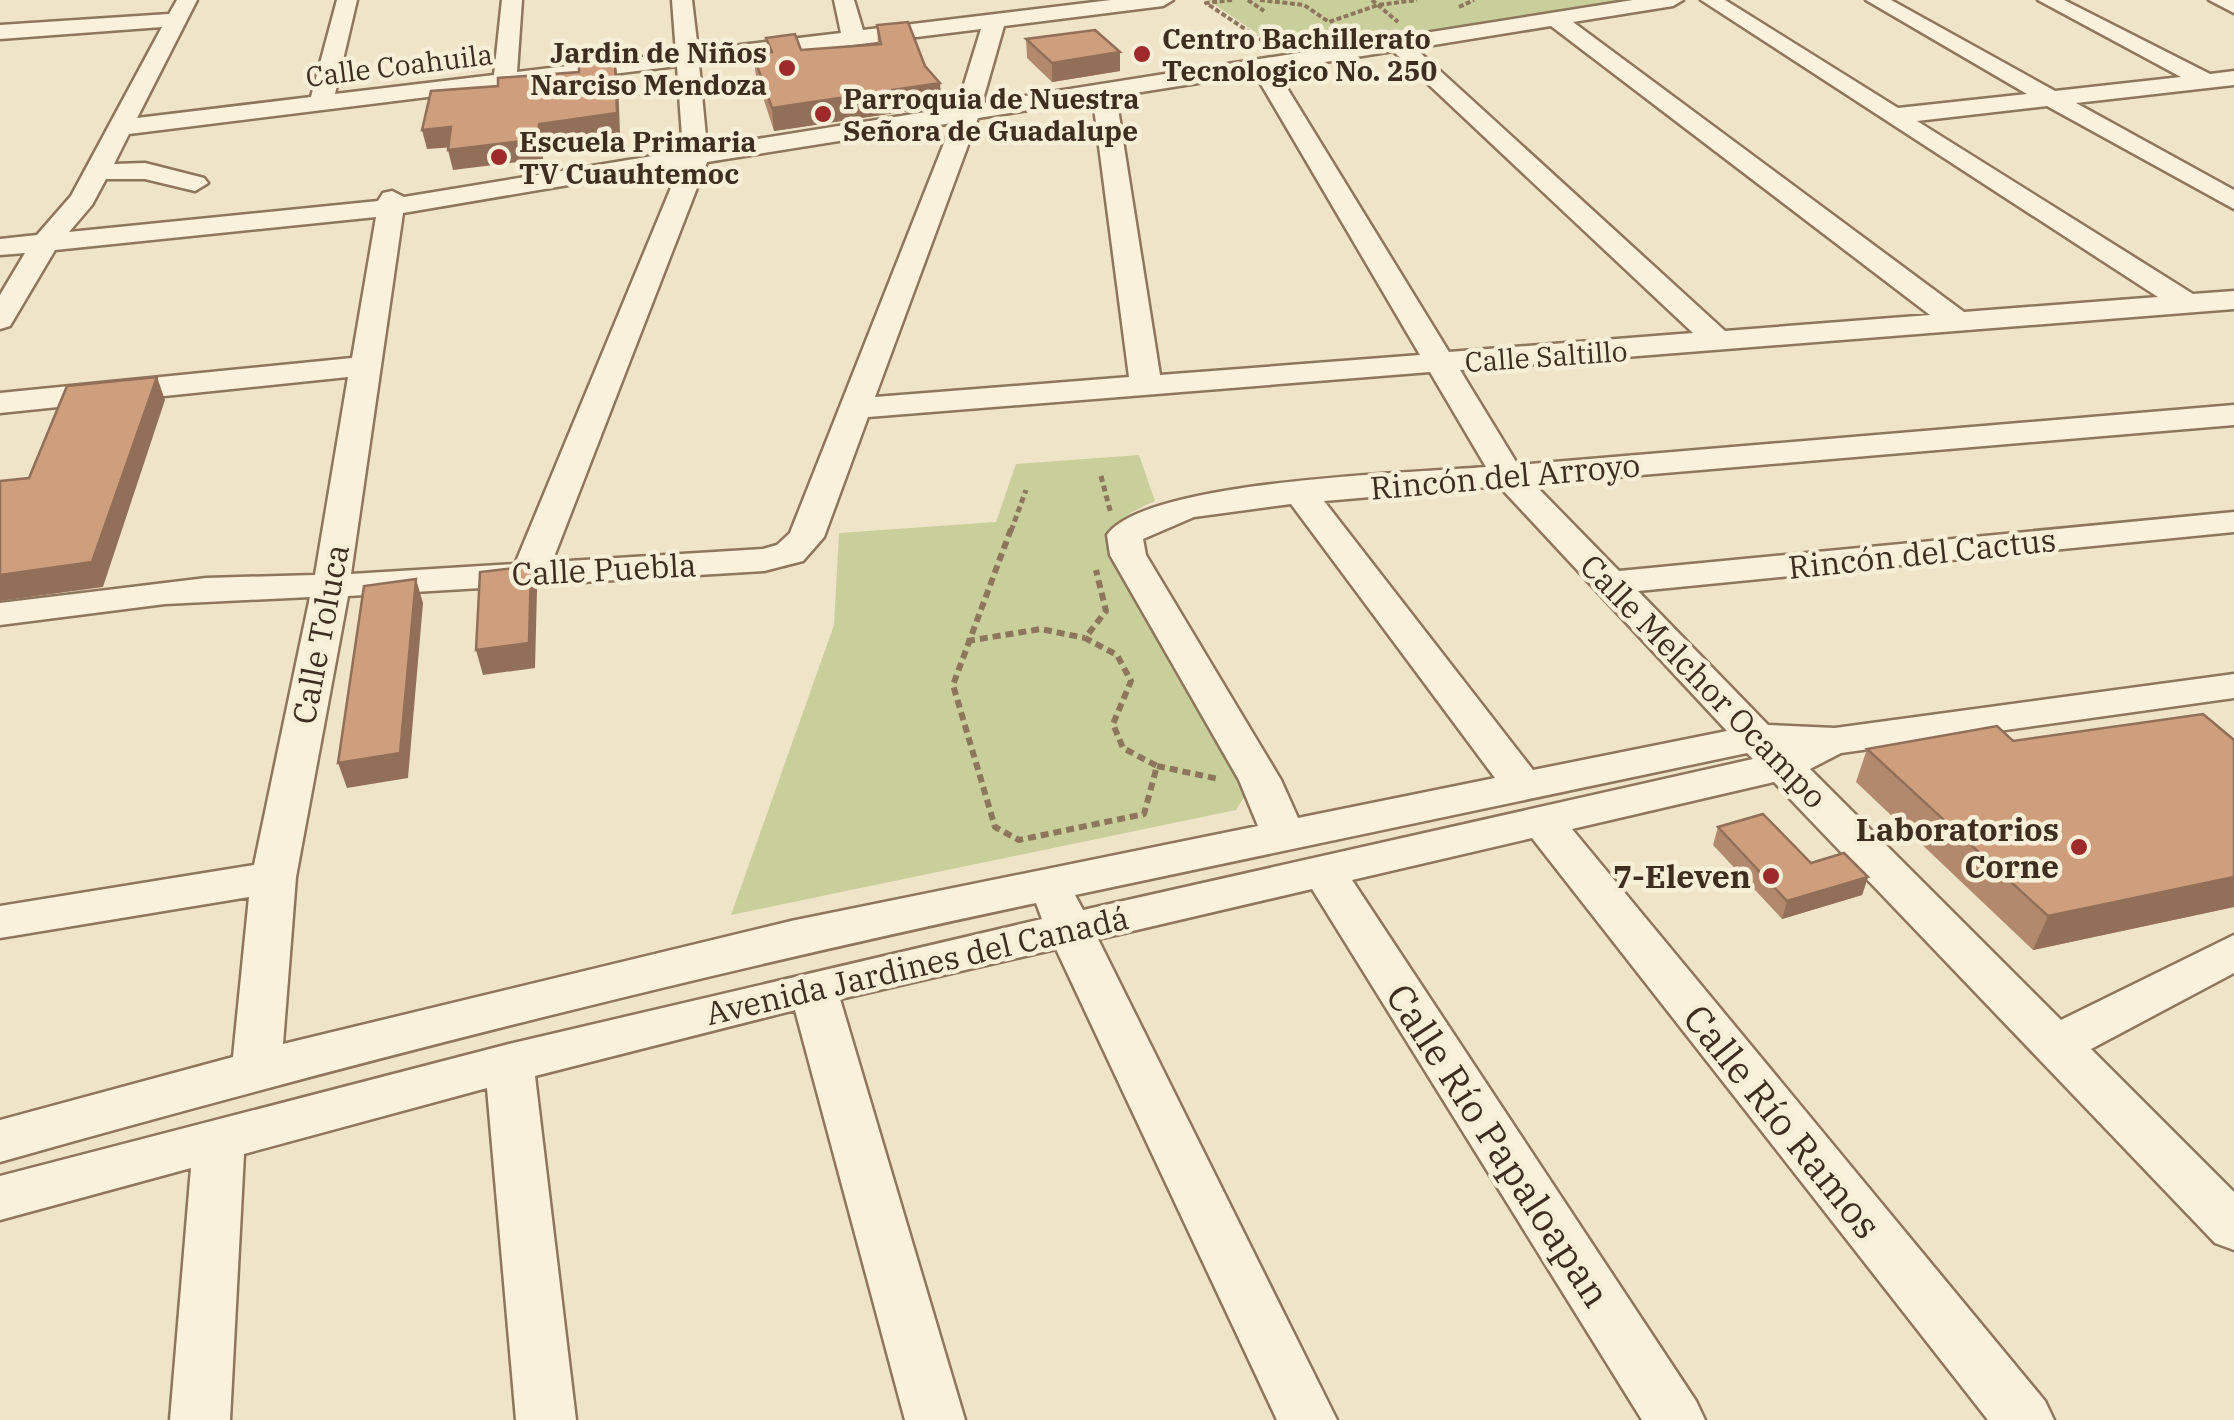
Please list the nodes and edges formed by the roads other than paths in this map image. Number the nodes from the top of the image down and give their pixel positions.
1 (347, 0) edge
2 (512, 0) edge
3 (682, 0) edge
4 (844, 0) edge
5 (1163, 0) edge
6 (1673, 0) edge
7 (1711, 0) edge
8 (1876, 0) edge
9 (2048, 0) edge
10 (2219, 0) edge
11 (2234, 7) edge
12 (182, 10) edge
13 (1555, 19) junction
14 (994, 22) junction
15 (0, 32) edge
16 (1403, 38) junction
17 (854, 39) junction
18 (690, 59) junction
19 (1262, 67) junction
20 (2234, 78) edge
21 (2206, 81) junction
22 (505, 82) junction
23 (1104, 94) junction
24 (2234, 95) edge
25 (2051, 98) junction
26 (321, 105) junction
27 (967, 116) junction
28 (1894, 116) junction
29 (118, 128) junction
30 (696, 158) junction
31 (96, 172) junction
32 (195, 182) dead end
33 (2234, 201) edge
34 (402, 202) junction
35 (0, 233) edge
36 (52, 236) junction
37 (0, 247) edge
38 (2234, 300) edge
39 (2188, 304) junction
40 (0, 320) edge
41 (1958, 322) junction
42 (1720, 342) junction
43 (1438, 364) junction
44 (364, 366) junction
45 (1146, 387) junction
46 (0, 403) edge
47 (858, 408) junction
48 (2234, 415) edge
49 (1507, 475) junction
50 (1300, 493) junction
51 (2234, 522) edge
52 (530, 572) junction
53 (1610, 583) junction
54 (330, 586) junction
55 (0, 614) edge
56 (2234, 686) edge
57 (1770, 752) junction
58 (1532, 803) junction
59 (1284, 836) junction
60 (1322, 870) junction
61 (274, 877) junction
62 (1058, 905) junction
63 (0, 922) edge
64 (2234, 952) edge
65 (813, 988) junction
66 (2055, 1045) junction
67 (510, 1063) junction
68 (257, 1070) junction
69 (219, 1139) junction
70 (0, 1141) edge
71 (0, 1198) edge
72 (2234, 1227) edge
73 (200, 1420) edge
74 (546, 1420) edge
75 (935, 1420) edge
76 (1307, 1420) edge
77 (1675, 1420) edge
78 (2024, 1420) edge

1 - 26 street
2 - 22 street
3 - 18 street
4 - 17 street
5 - 14 street, Calle Coahuila
6 - 13 street
7 - 28 street
8 - 25 street
9 - 21 street
10 - 11 street
12 - 15 street
12 - 29 street
13 - 16 street
13 - 41 street
14 - 17 street, Calle Coahuila
14 - 27 street
16 - 19 street
16 - 42 street
17 - 18 street, Calle Coahuila
18 - 22 street, Calle Coahuila
18 - 30 street
19 - 23 street
19 - 43 street, Calle Melchor Ocampo
20 - 21 street
21 - 24 street
21 - 25 street
22 - 26 street, Calle Coahuila
23 - 27 street
23 - 45 street
25 - 28 street
25 - 33 street
26 - 29 street, Calle Coahuila
27 - 30 street
27 - 47 street
28 - 39 street
29 - 31 street
30 - 34 street
30 - 52 street
31 - 32 street
31 - 36 street
34 - 36 street
34 - 44 street, Calle Toluca
35 - 36 street
36 - 37 street
36 - 40 street
38 - 39 street, Calle Saltillo
39 - 41 street, Calle Saltillo
41 - 42 street, Calle Saltillo
42 - 43 street, Calle Saltillo
43 - 45 street, Calle Saltillo
43 - 49 street, Calle Melchor Ocampo
44 - 46 street
44 - 54 street, Calle Toluca
45 - 47 street, Calle Saltillo
47 - 52 street, Calle Puebla
48 - 49 street, Rincón del Arroyo
49 - 50 street, Rincón del Arroyo
49 - 53 street, Calle Melchor Ocampo
50 - 58 street, Calle Río Ramos
50 - 59 street, Rincón del Arroyo
51 - 53 street, Rincón del Cactus
52 - 54 street, Calle Puebla
53 - 57 street, Calle Melchor Ocampo
54 - 55 street, Calle Puebla
54 - 61 street, Calle Toluca
56 - 57 street, Avenida Jardines del Canadá
57 - 58 street, Avenida Jardines del Canadá
57 - 66 street, Calle Melchor Ocampo
58 - 59 street, Avenida Jardines del Canadá
58 - 60 street, Avenida Jardines del Canadá
58 - 78 street, Calle Río Ramos
59 - 62 street, Avenida Jardines del Canadá
60 - 62 street, Avenida Jardines del Canadá
60 - 77 street, Calle Río Papaloapan
61 - 63 street
61 - 68 street, Calle Toluca
62 - 65 street, Avenida Jardines del Canadá
62 - 68 street, Avenida Jardines del Canadá
62 - 76 street
64 - 66 street
65 - 67 street, Avenida Jardines del Canadá
65 - 75 street
66 - 72 street, Calle Melchor Ocampo
67 - 69 street, Avenida Jardines del Canadá
67 - 74 street
68 - 70 street, Avenida Jardines del Canadá
69 - 71 street, Avenida Jardines del Canadá
69 - 73 street

